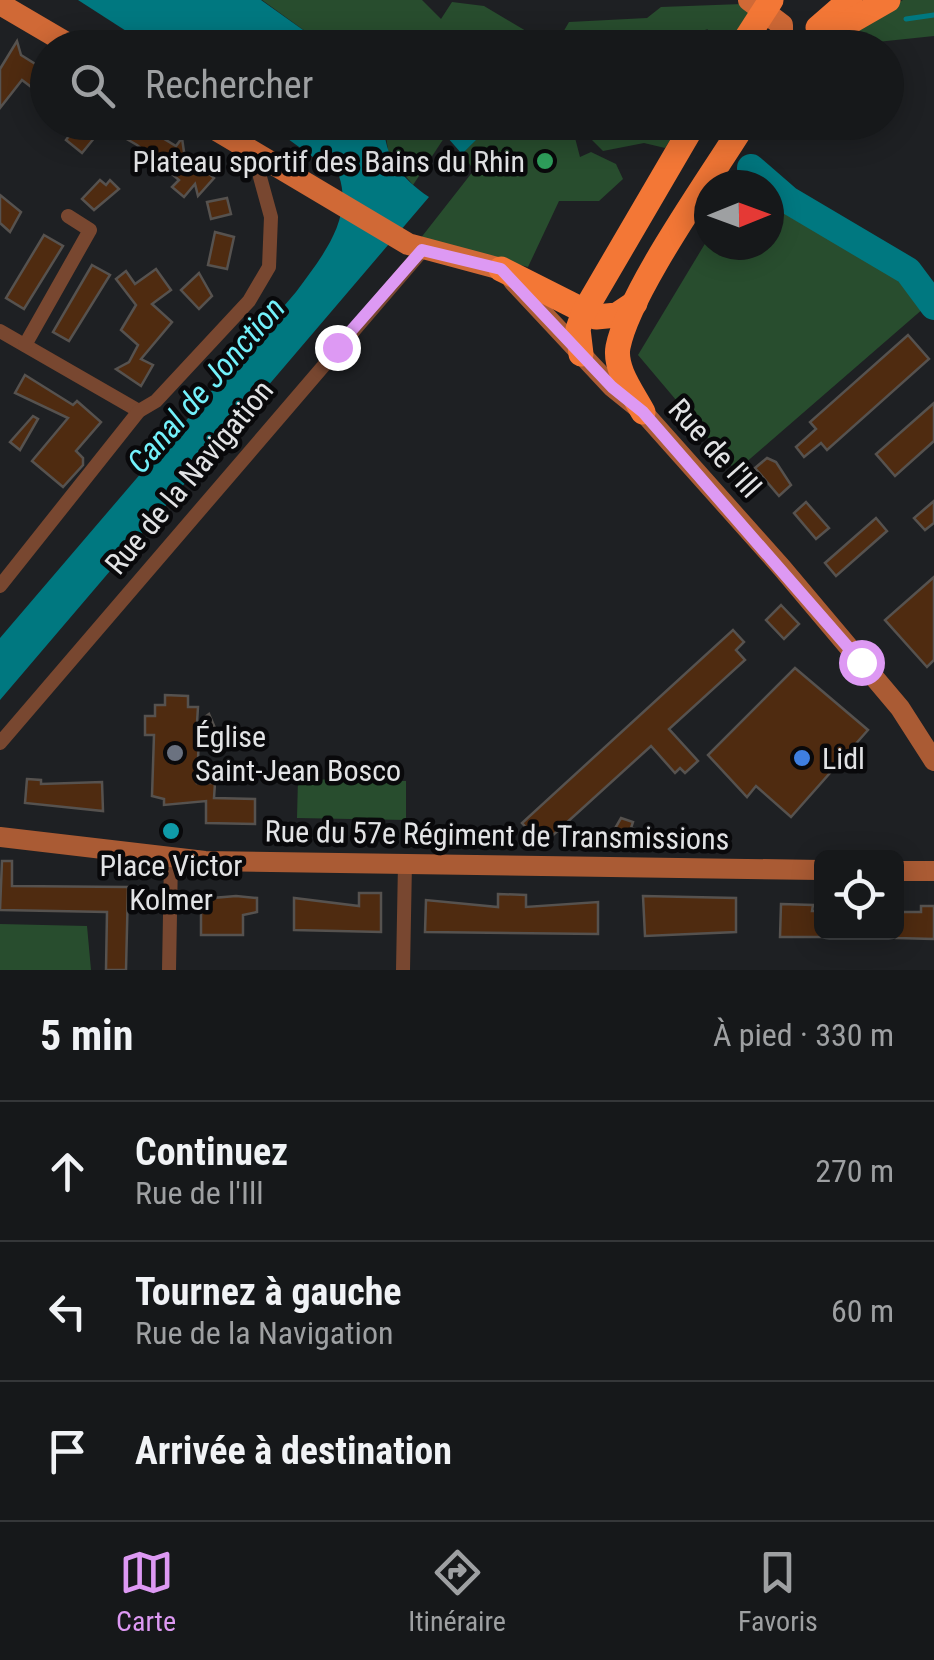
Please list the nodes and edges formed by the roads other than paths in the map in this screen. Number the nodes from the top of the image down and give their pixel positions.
1 (850, 0) edge
2 (888, 0) edge
3 (761, 3) edge
4 (0, 4) edge
5 (44, 30) edge
6 (748, 30) edge
7 (782, 30) edge
8 (820, 30) edge
9 (837, 30) edge
10 (234, 140) edge
11 (684, 140) edge
12 (734, 140) edge
13 (260, 156) junction
14 (68, 216) dead end
15 (414, 246) junction
16 (501, 269) junction
17 (636, 303) junction
18 (584, 312) junction
19 (0, 331) edge
20 (26, 345) junction
21 (581, 354) junction
22 (139, 412) junction
23 (643, 412) junction
24 (0, 586) edge
25 (900, 708) junction
26 (934, 738) edge
27 (0, 743) edge
28 (934, 761) edge
29 (0, 837) edge
30 (171, 858) junction
31 (405, 863) junction
32 (814, 870) edge
33 (904, 871) edge
34 (934, 872) edge
35 (169, 970) edge
36 (403, 970) edge

1 - 8 highway
2 - 9 highway
3 - 6 highway
3 - 7 main road
4 - 5 main road
10 - 13 main road
11 - 18 highway
12 - 17 highway
13 - 15 main road
13 - 22 street
14 - 20 street
15 - 16 main road
15 - 27 street, Rue de la Navigation
16 - 18 highway
16 - 21 main road, Rue de l'Ill
17 - 18 highway
17 - 23 highway
18 - 21 highway
19 - 20 street
20 - 22 street
21 - 23 main road, Rue de l'Ill
22 - 24 street
23 - 25 main road, Rue de l'Ill
25 - 26 main road, Rue de l'Ill
25 - 28 main road, Rue de l'Ill
29 - 30 main road, Rue du 57e Régiment de Transmissions
30 - 31 main road, Rue du 57e Régiment de Transmissions
30 - 35 street
31 - 32 main road, Rue du 57e Régiment de Transmissions
31 - 36 street
33 - 34 main road

